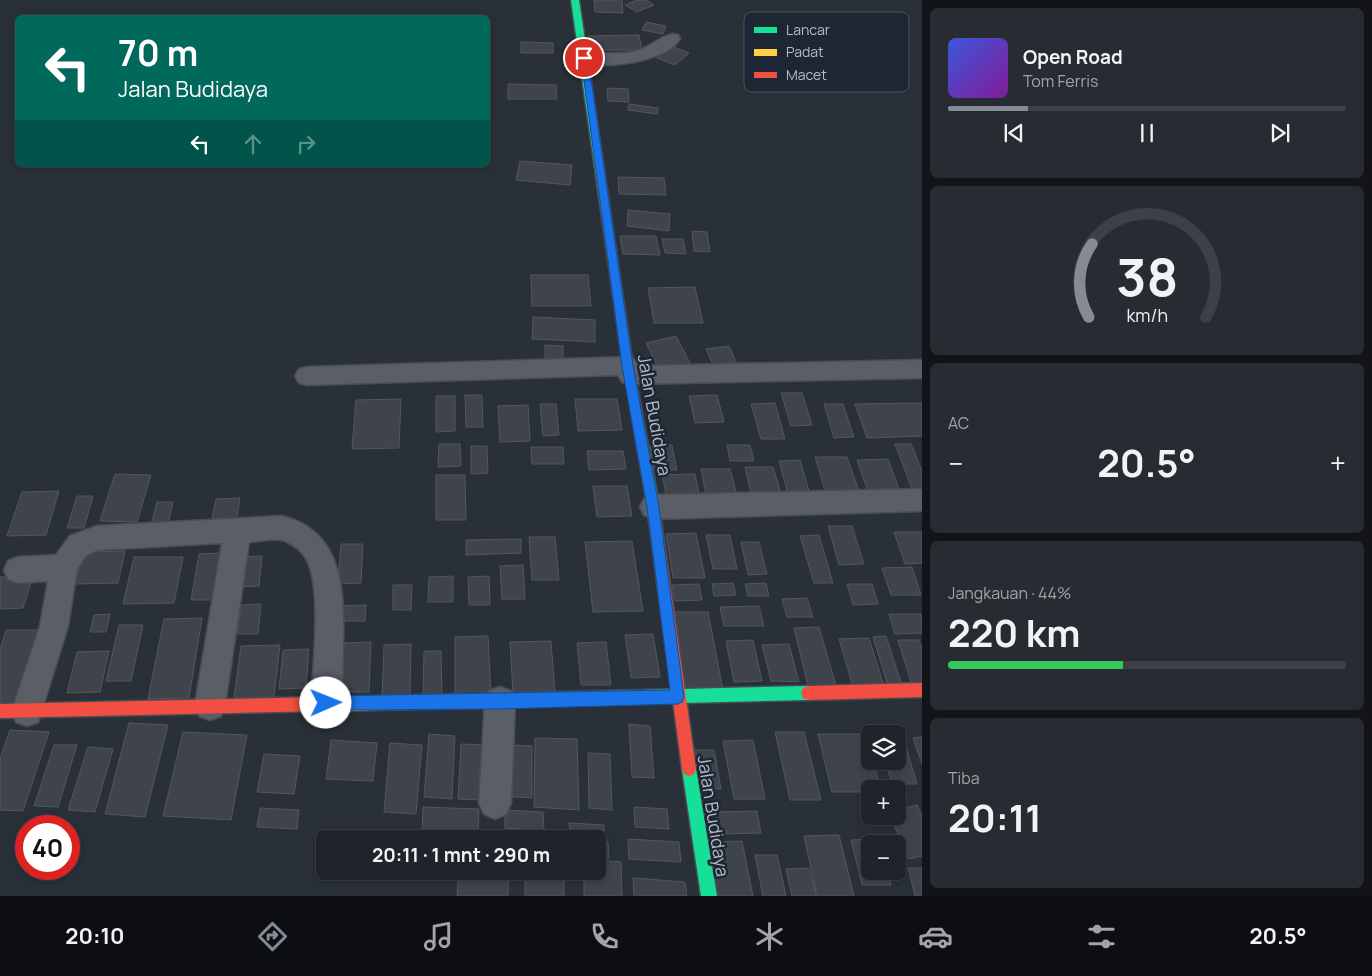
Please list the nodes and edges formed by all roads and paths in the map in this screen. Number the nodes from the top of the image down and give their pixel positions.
1 (574, 0) edge
2 (672, 40) dead end
3 (584, 58) junction
4 (922, 369) edge
5 (629, 370) junction
6 (307, 376) dead end
7 (922, 500) edge
8 (653, 507) junction
9 (237, 531) junction
10 (64, 567) junction
11 (18, 570) dead end
12 (922, 690) edge
13 (678, 697) junction
14 (500, 702) junction
15 (326, 703) junction
16 (210, 705) junction
17 (13, 711) edge
18 (495, 804) dead end
19 (709, 896) edge

1 - 3 street, Jalan Budidaya
2 - 3 street
3 - 5 street, Jalan Budidaya
4 - 5 street
5 - 6 street
5 - 8 street, Jalan Budidaya
7 - 8 street
8 - 13 street, Jalan Budidaya
9 - 10 street
9 - 15 street
9 - 16 street
10 - 11 street
10 - 17 street
12 - 13 street
13 - 14 street
13 - 19 street, Jalan Budidaya
14 - 15 street
14 - 18 street
15 - 16 street
16 - 17 street

